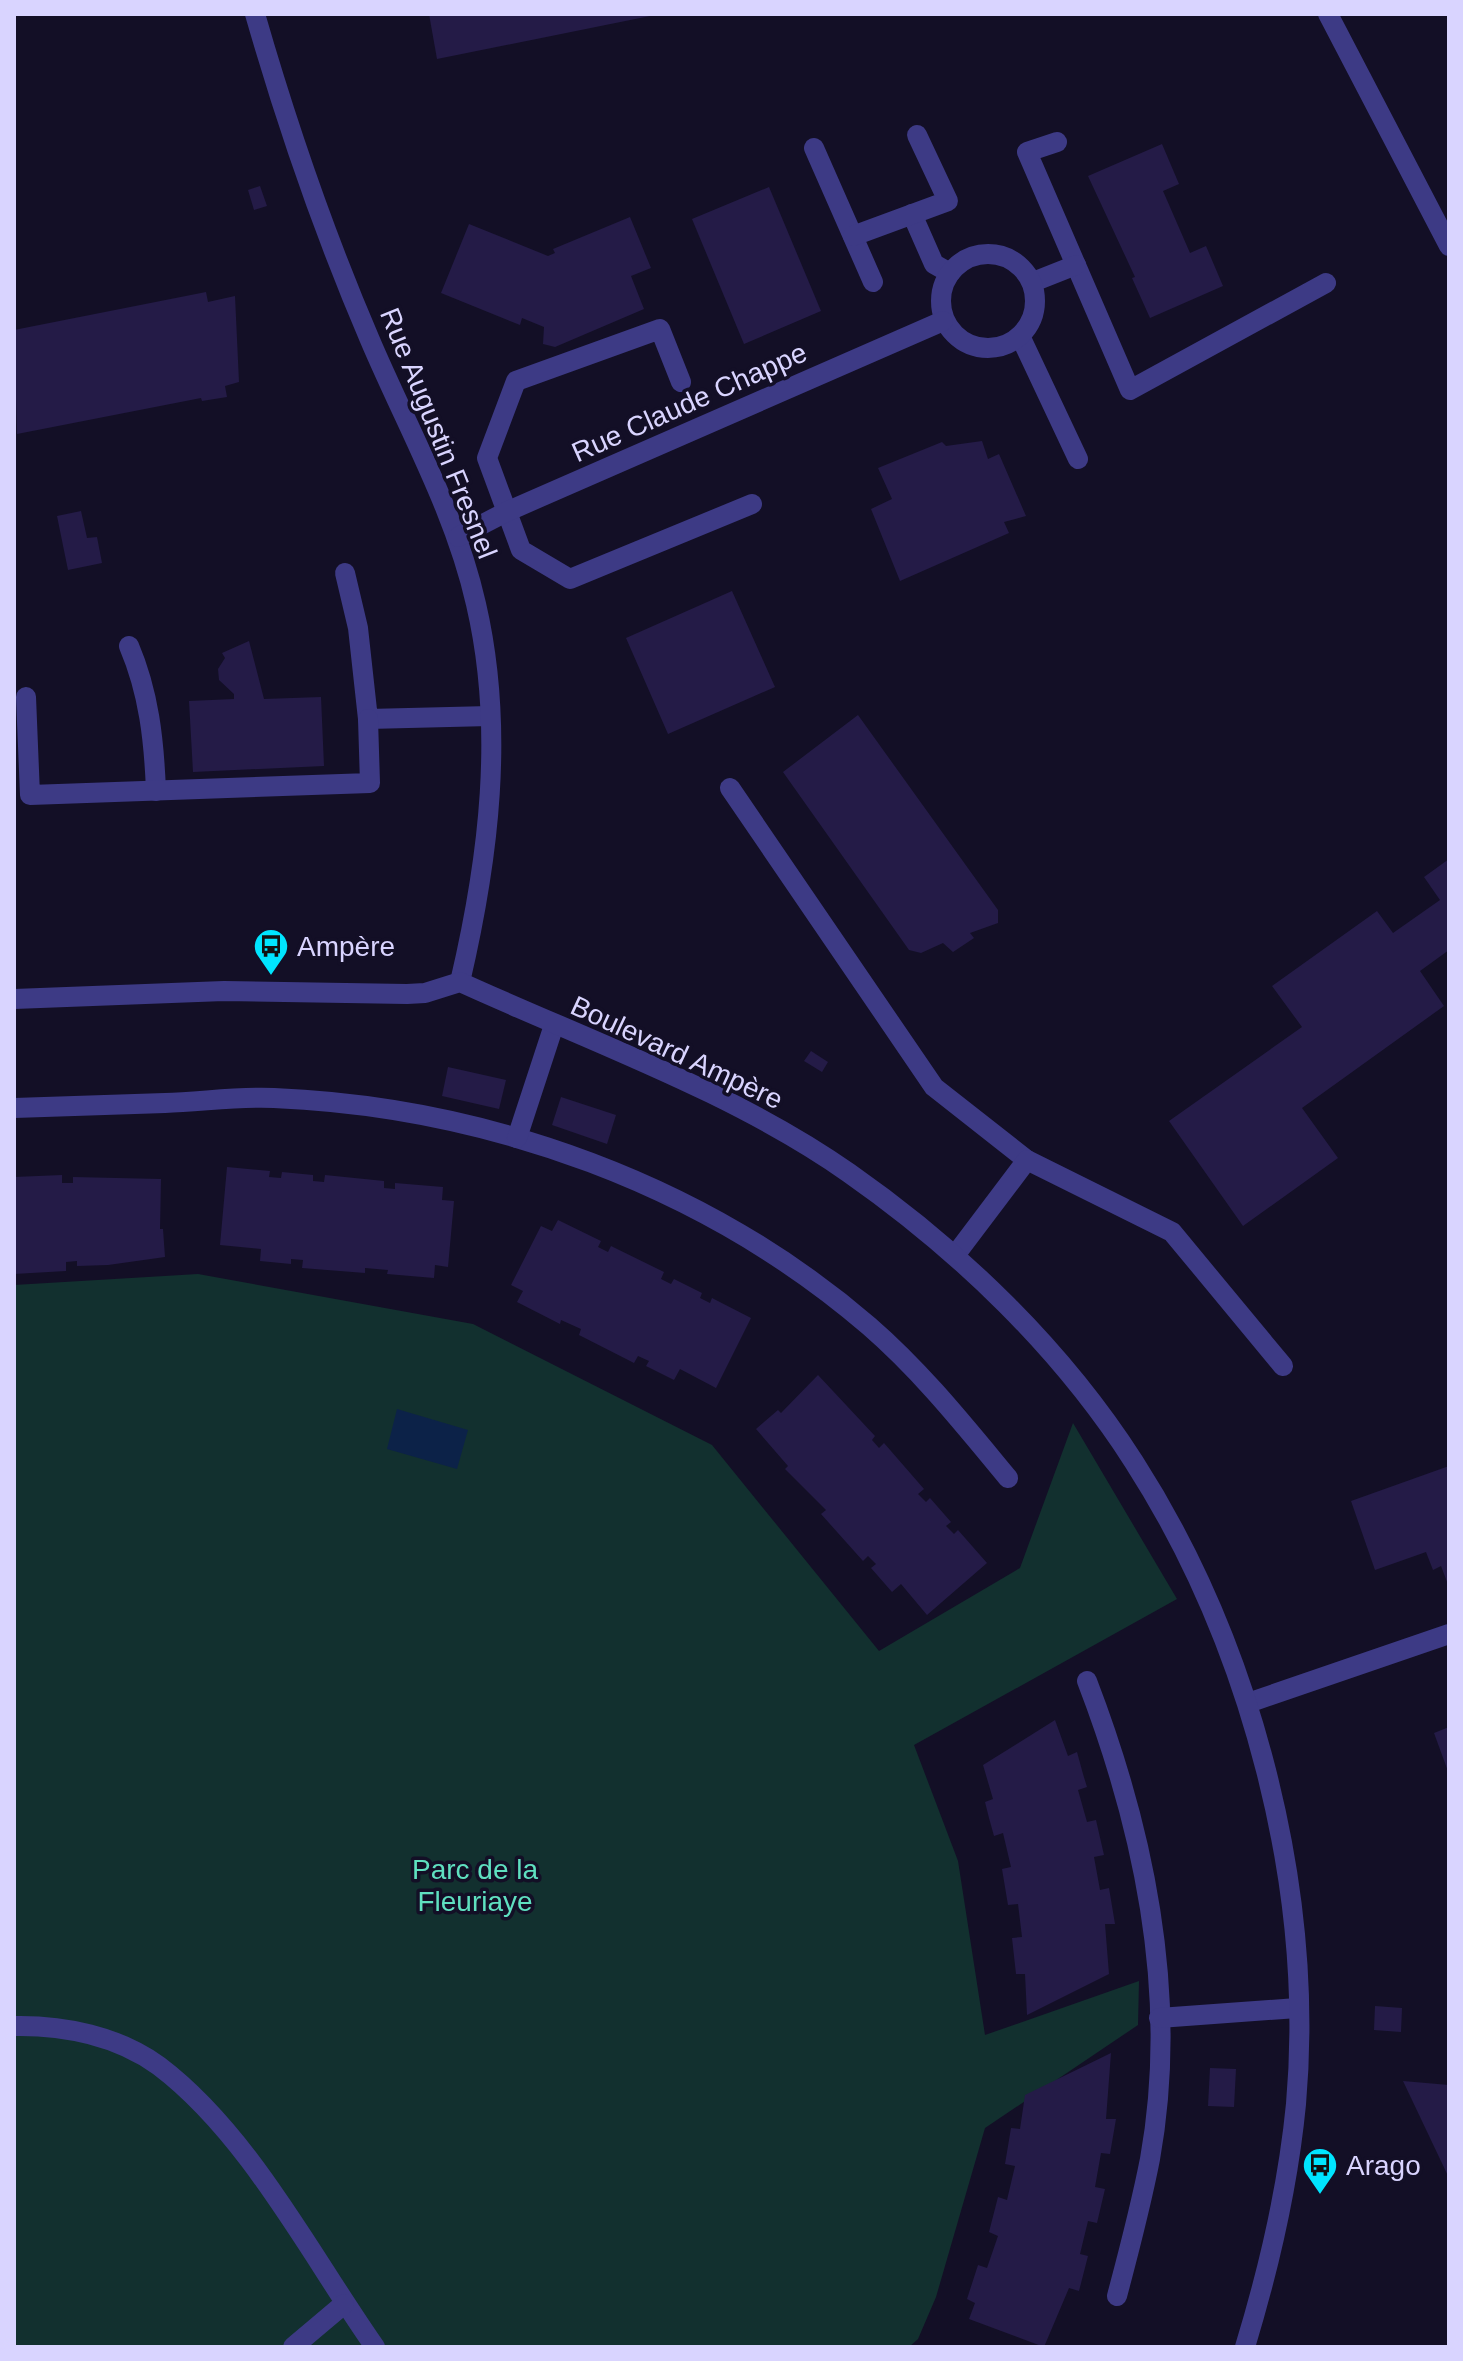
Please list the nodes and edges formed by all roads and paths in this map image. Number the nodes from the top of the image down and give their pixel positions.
1 (255, 14) edge
2 (1328, 14) edge
3 (917, 135) dead end
4 (1057, 142) dead end
5 (814, 148) dead end
6 (912, 214) junction
7 (853, 236) junction
8 (1449, 246) edge
9 (1076, 265) junction
10 (950, 273) junction
11 (873, 282) dead end
12 (1033, 282) junction
13 (1326, 283) dead end
14 (943, 321) junction
15 (1021, 338) junction
16 (681, 382) dead end
17 (1078, 459) dead end
18 (752, 504) dead end
19 (506, 512) junction
20 (458, 537) junction
21 (345, 573) dead end
22 (129, 646) dead end
23 (26, 697) dead end
24 (490, 716) junction
25 (368, 719) junction
26 (730, 788) dead end
27 (156, 791) junction
28 (460, 982) junction
29 (14, 999) edge
30 (554, 1025) junction
31 (14, 1108) edge
32 (517, 1138) junction
33 (1027, 1160) junction
34 (956, 1254) junction
35 (1283, 1366) dead end
36 (1008, 1478) dead end
37 (1449, 1634) edge
38 (1087, 1681) dead end
39 (1248, 1703) junction
40 (1297, 2008) junction
41 (1159, 2018) junction
42 (14, 2026) edge
43 (1117, 2296) dead end
44 (344, 2304) junction
45 (293, 2347) edge
46 (375, 2347) edge
47 (1245, 2347) edge

1 - 20 street, Rue Augustin Fresnel
2 - 8 street
3 - 6 street
4 - 9 street
5 - 7 street
6 - 7 street
6 - 10 street
7 - 11 street
9 - 12 street
9 - 13 street
10 - 12 street
10 - 14 street
12 - 15 street
14 - 15 street
14 - 19 street, Rue Claude Chappe
15 - 17 street
16 - 19 street
18 - 19 street
19 - 20 street, Rue Claude Chappe
20 - 24 street, Rue Augustin Fresnel
21 - 25 street
22 - 27 street
23 - 27 street
24 - 25 street
24 - 28 street, Rue Augustin Fresnel
25 - 27 street
26 - 33 street
28 - 29 street
28 - 30 street, Boulevard Ampère
30 - 32 street
30 - 34 street, Boulevard Ampère
31 - 32 street
32 - 36 street
33 - 34 street
33 - 35 street
34 - 39 street, Boulevard Ampère
37 - 39 street
38 - 41 street
39 - 40 street, Boulevard Ampère
40 - 41 street
40 - 47 street, Boulevard Ampère
41 - 43 street
42 - 44 street
44 - 45 street
44 - 46 street

